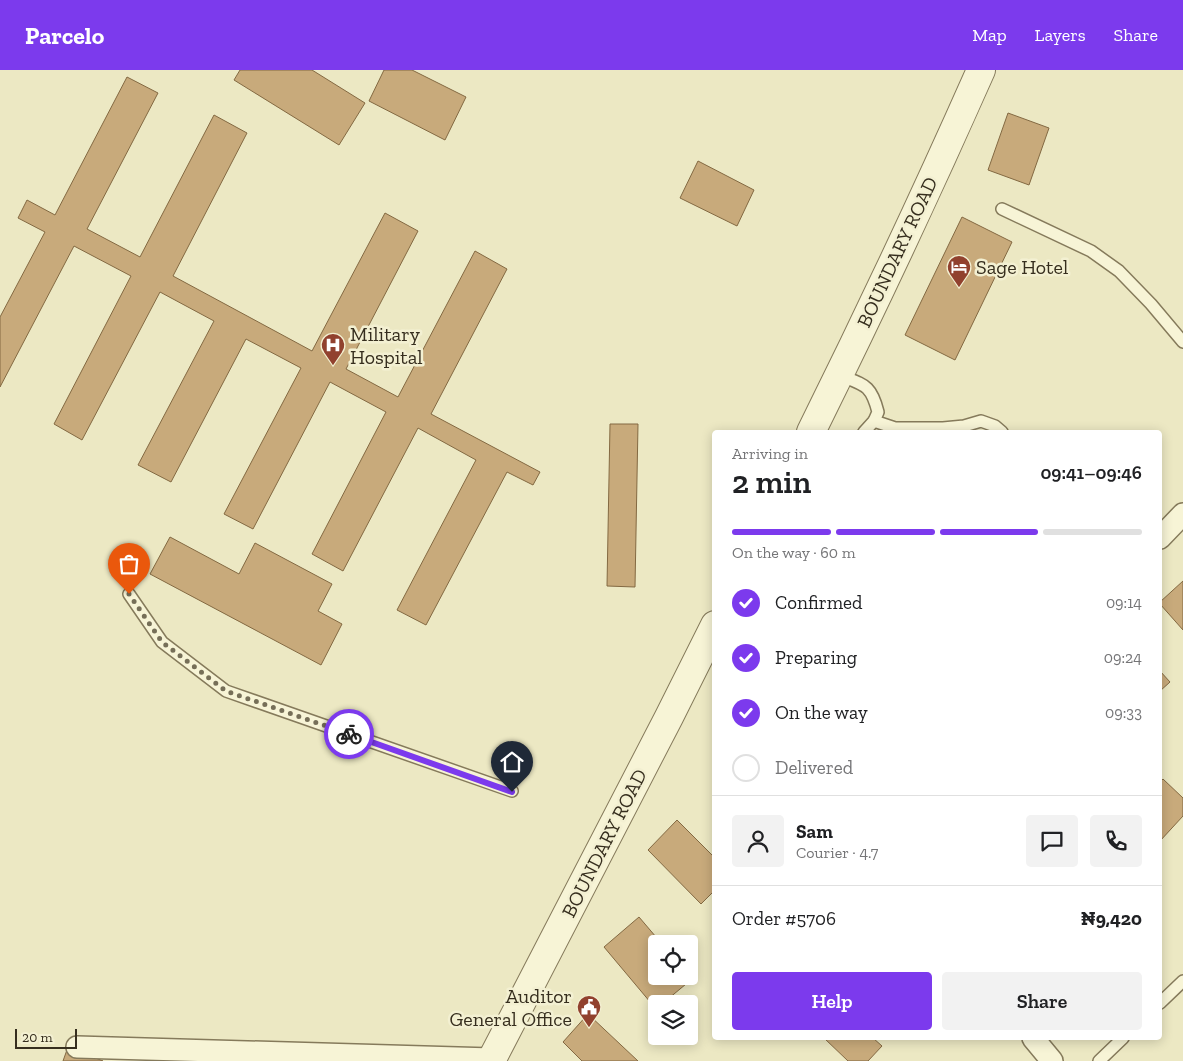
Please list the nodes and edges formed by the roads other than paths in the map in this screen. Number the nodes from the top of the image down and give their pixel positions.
1 (981, 70) edge
2 (1002, 209) dead end
3 (1183, 342) edge
4 (839, 375) junction
5 (874, 421) junction
6 (812, 430) edge
7 (866, 430) edge
8 (1000, 430) edge
9 (1183, 514) edge
10 (1162, 536) edge
11 (129, 594) dead end
12 (712, 631) edge
13 (512, 792) dead end
14 (1183, 981) edge
15 (1162, 1001) edge
16 (1035, 1040) edge
17 (1121, 1040) edge
18 (77, 1047) dead end
19 (491, 1060) edge
20 (1052, 1061) edge
21 (1099, 1061) edge

1 - 4 street, BOUNDARY ROAD
2 - 3 lane
4 - 5 lane
4 - 6 street, BOUNDARY ROAD
5 - 7 lane
5 - 8 lane
9 - 10 street
11 - 13 lane
12 - 19 street, BOUNDARY ROAD
14 - 15 lane
16 - 20 street
17 - 21 lane
18 - 19 street

